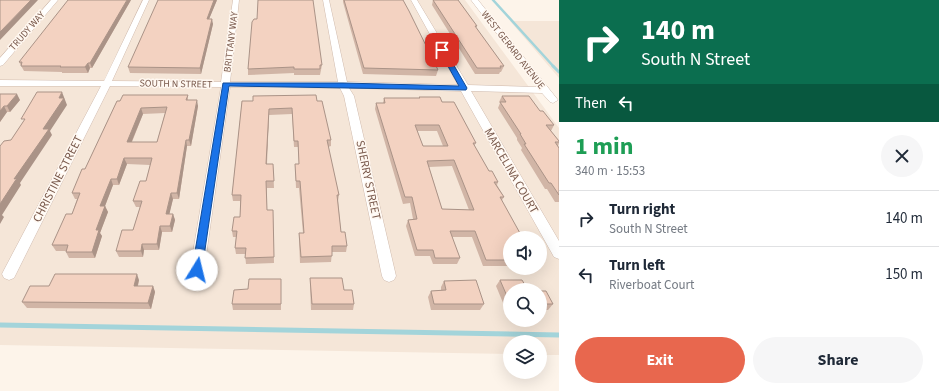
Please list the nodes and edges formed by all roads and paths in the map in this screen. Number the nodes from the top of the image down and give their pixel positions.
1 (55, 0) edge
2 (146, 0) edge
3 (236, 0) edge
4 (326, 0) edge
5 (414, 0) edge
6 (474, 0) edge
7 (0, 63) edge
8 (0, 83) edge
9 (107, 83) junction
10 (226, 84) junction
11 (343, 85) junction
12 (464, 88) junction
13 (545, 90) junction
14 (553, 100) dead end
15 (559, 253) edge
16 (197, 270) dead end
17 (9, 274) dead end
18 (389, 276) dead end

1 - 7 street, TRUDY WAY
2 - 9 street, CHRISTINE STREET
3 - 10 street, BRITTANY WAY
4 - 11 street, SHERRY STREET
5 - 12 street, MARCELINA COURT
6 - 13 street, WEST GERARD AVENUE
8 - 9 street, SOUTH N STREET
9 - 10 street, SOUTH N STREET
9 - 17 street, CHRISTINE STREET
10 - 11 street, SOUTH N STREET
10 - 16 street, BRITTANY WAY
11 - 12 street, SOUTH N STREET
11 - 18 street, SHERRY STREET
12 - 13 street, SOUTH N STREET
12 - 15 street, MARCELINA COURT
13 - 14 street, WEST GERARD AVENUE

